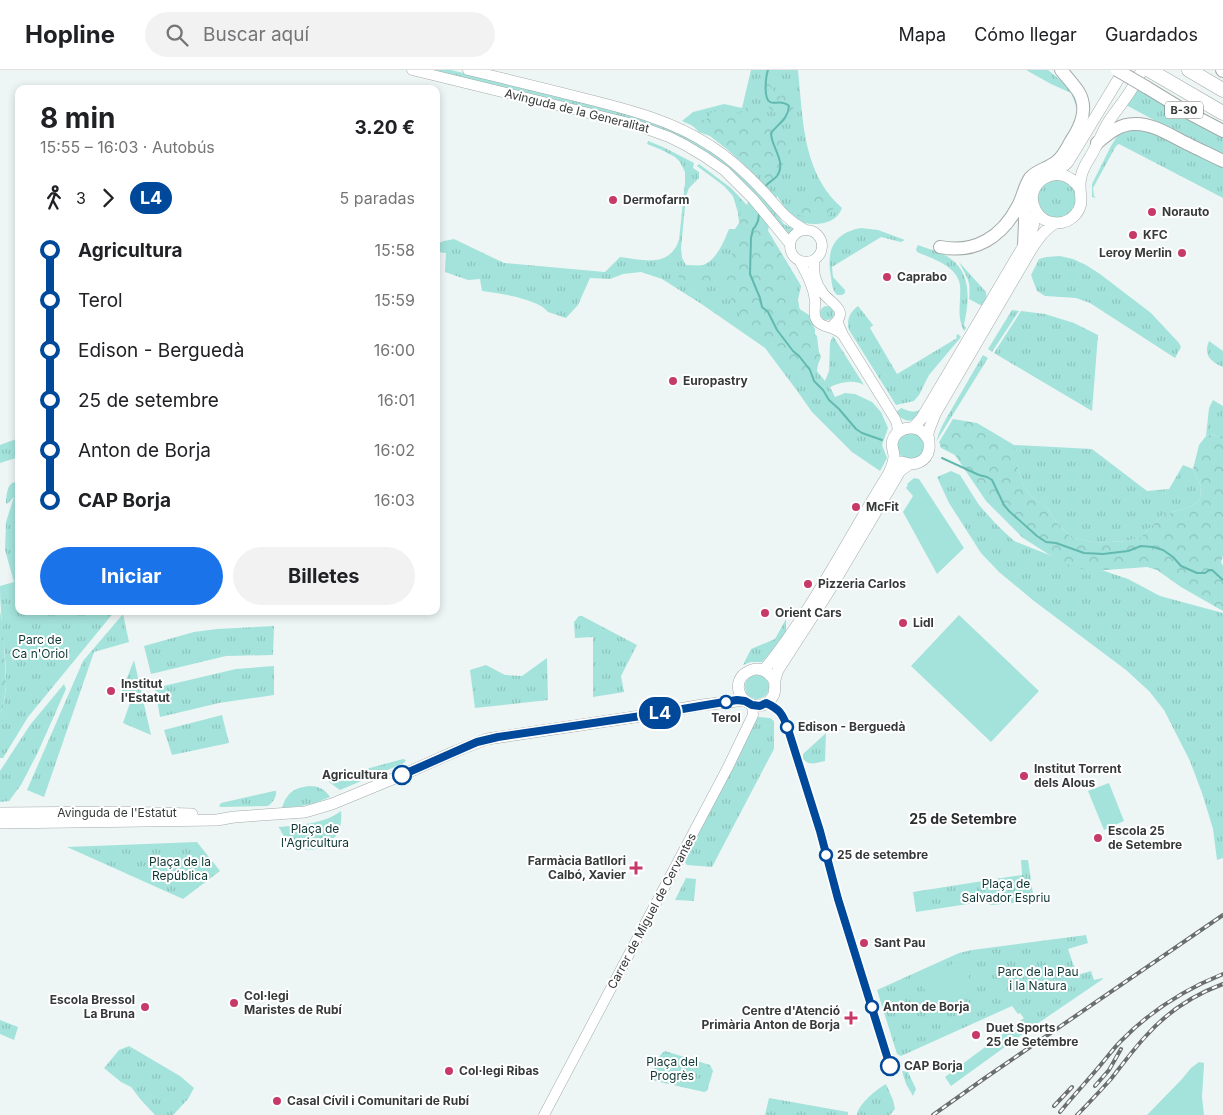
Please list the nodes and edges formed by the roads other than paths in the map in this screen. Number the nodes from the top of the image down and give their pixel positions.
1 (412, 70) edge
2 (468, 70) edge
3 (1063, 70) edge
4 (1117, 70) edge
5 (1124, 70) edge
6 (1189, 70) edge
7 (1149, 71) edge
8 (1223, 90) edge
9 (1223, 113) edge
10 (1223, 131) edge
11 (1083, 136) junction
12 (1097, 143) junction
13 (1223, 161) edge
14 (1055, 174) junction
15 (1080, 189) junction
16 (1024, 194) junction
17 (1036, 212) junction
18 (1055, 223) junction
19 (804, 230) junction
20 (790, 244) junction
21 (1024, 246) junction
22 (940, 247) dead end
23 (815, 259) junction
24 (799, 260) junction
25 (833, 324) junction
26 (894, 419) junction
27 (911, 428) junction
28 (898, 433) junction
29 (928, 439) junction
30 (894, 454) junction
31 (908, 465) junction
32 (764, 670) junction
33 (774, 682) junction
34 (739, 684) junction
35 (748, 703) junction
36 (702, 705) junction
37 (0, 813) edge
38 (234, 817) junction
39 (0, 823) edge
40 (544, 1115) edge

1 - 20 street, Avinguda de la Generalitat
2 - 19 street, Avinguda de la Generalitat
3 - 11 highway
3 - 16 highway
4 - 10 highway, B-30, bridge
5 - 11 main road
6 - 8 highway
7 - 9 highway
7 - 12 main road
11 - 14 main road
12 - 13 highway
12 - 15 main road
14 - 15 main road
14 - 17 main road
15 - 18 main road
16 - 21 highway
16 - 22 highway
17 - 18 main road
17 - 21 main road
18 - 29 main road
19 - 20 street
19 - 23 street
20 - 24 street
21 - 27 main road
23 - 24 street
23 - 25 street
24 - 25 street
25 - 26 street
26 - 27 street
26 - 28 street
27 - 28 main road
27 - 29 main road
28 - 30 main road
29 - 31 main road
30 - 31 main road
30 - 32 main road
31 - 33 main road
32 - 33 main road
32 - 34 main road
33 - 35 main road
34 - 35 main road
34 - 36 main road, Avinguda de l'Estatut
35 - 36 main road, Avinguda de l'Estatut
35 - 40 street, Carrer de Miguel de Cervantes
36 - 38 main road, Avinguda de l'Estatut
37 - 38 main road, Avinguda de l'Estatut
38 - 39 main road, Avinguda de l'Estatut

